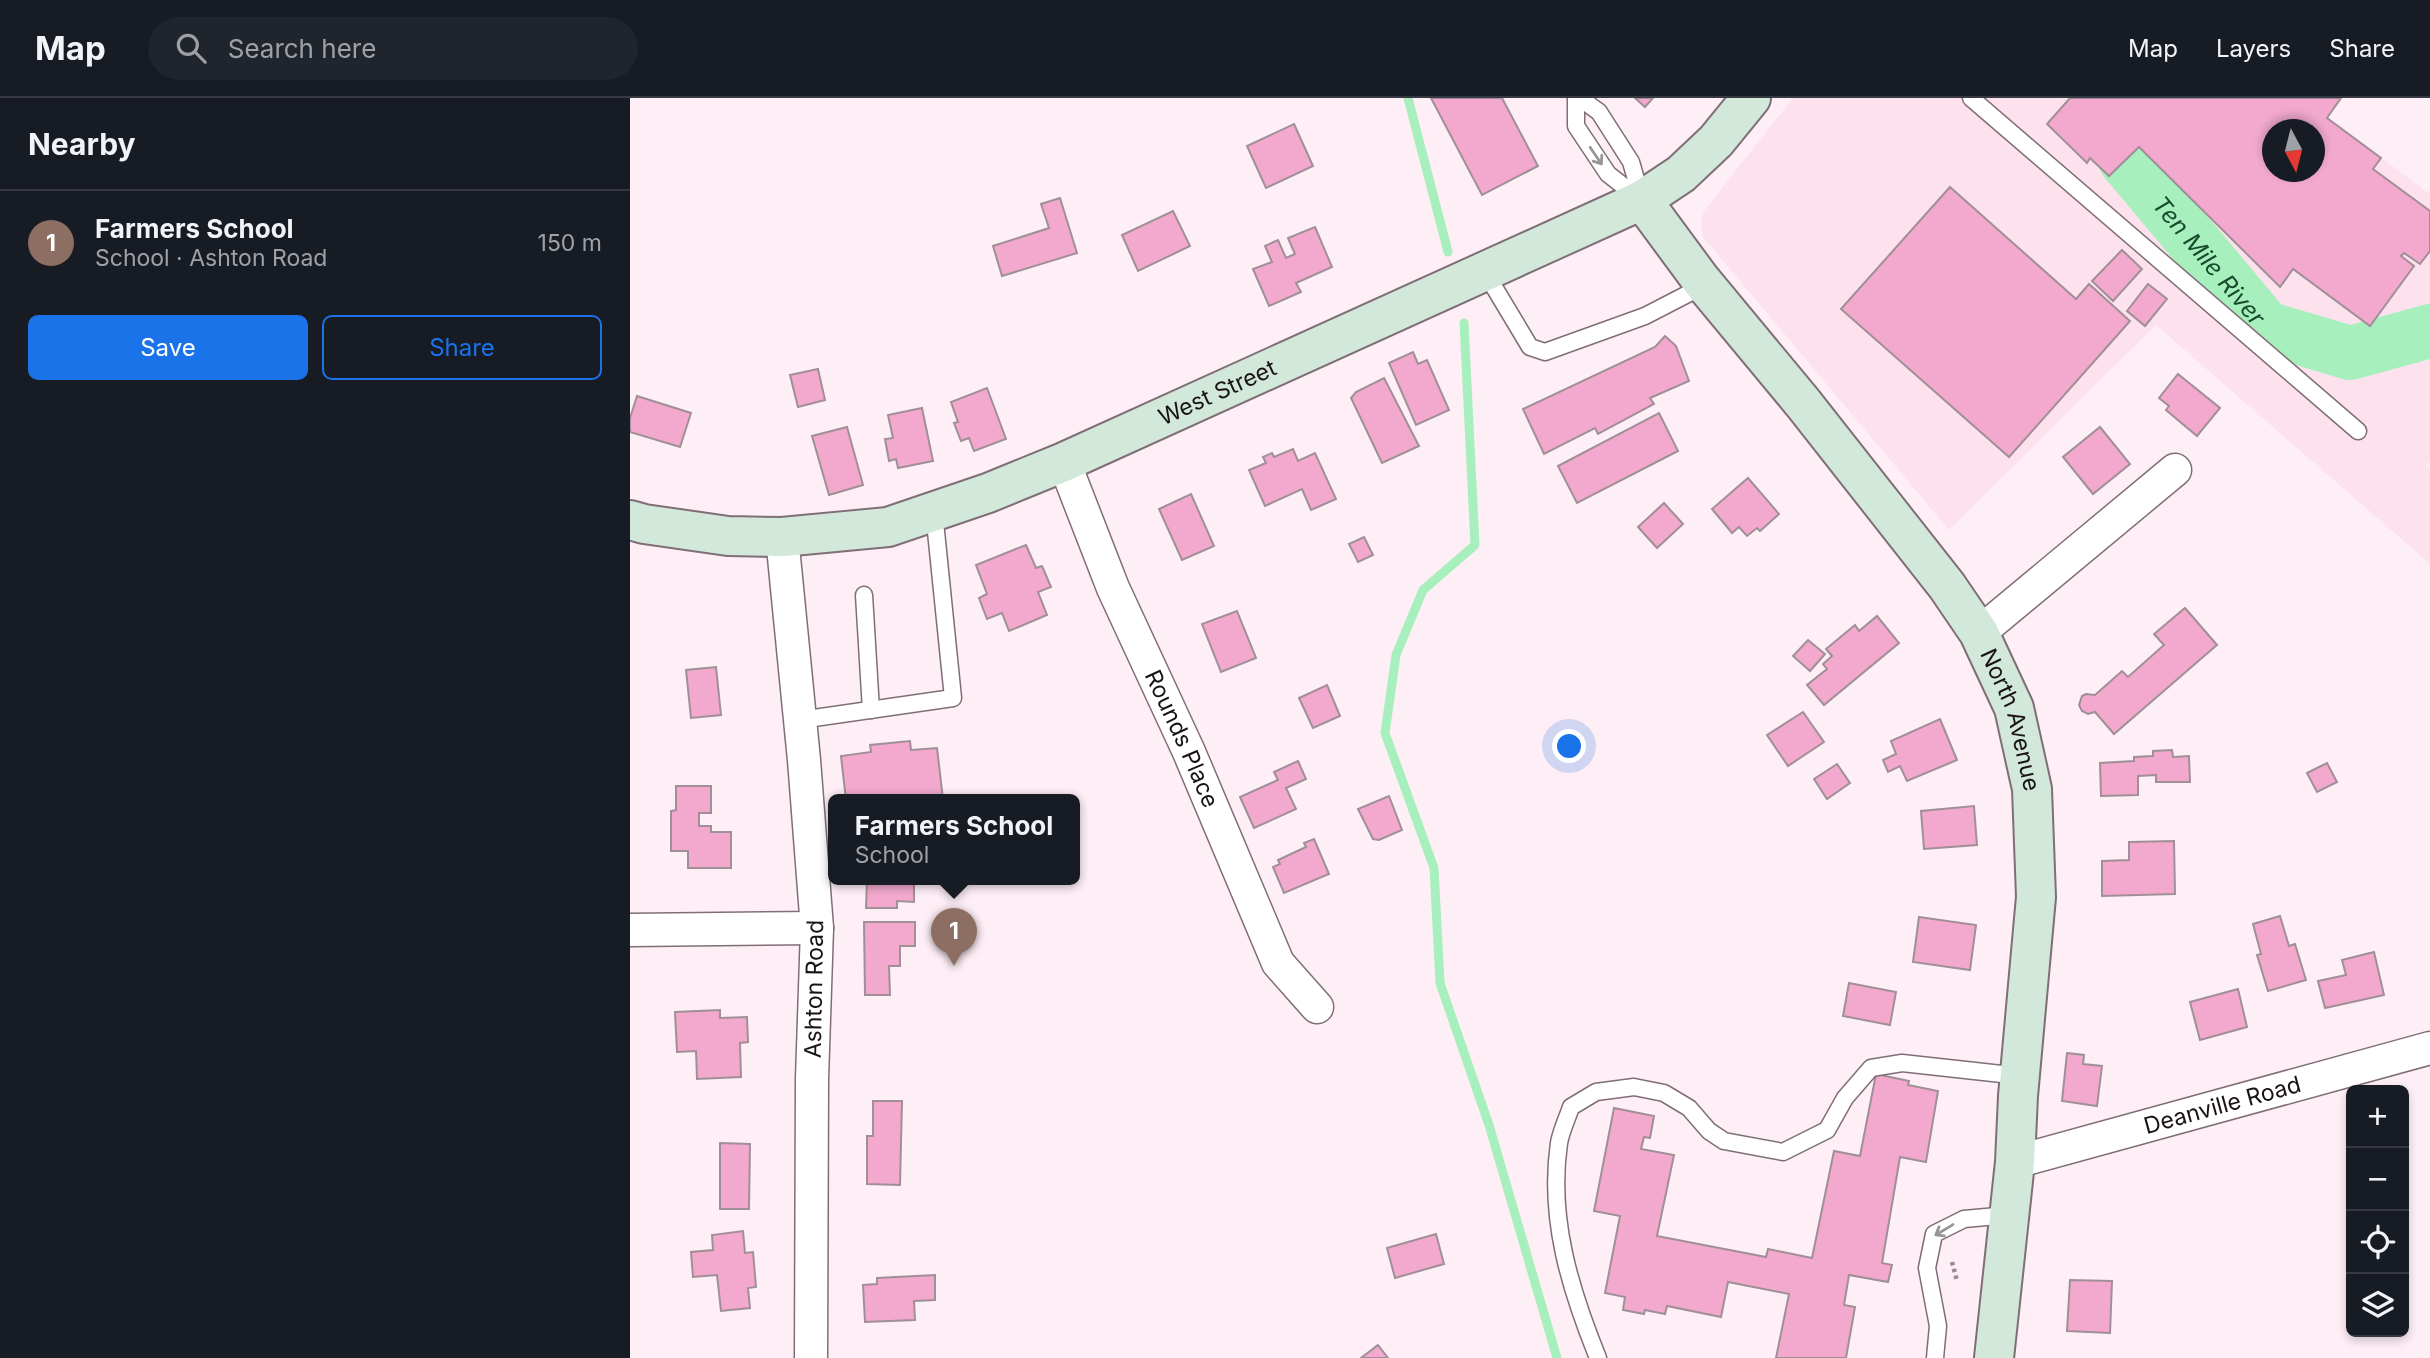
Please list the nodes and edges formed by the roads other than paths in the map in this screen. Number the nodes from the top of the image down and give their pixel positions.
1 (1578, 98) edge
2 (1751, 98) edge
3 (1971, 98) edge
4 (1642, 200) junction
5 (1484, 271) junction
6 (1705, 285) junction
7 (2358, 431) dead end
8 (1064, 462) junction
9 (2175, 470) dead end
10 (933, 512) junction
11 (630, 520) edge
12 (782, 537) junction
13 (864, 595) dead end
14 (1979, 633) junction
15 (871, 710) junction
16 (800, 720) junction
17 (817, 928) junction
18 (630, 930) edge
19 (1317, 1007) dead end
20 (2430, 1048) edge
21 (2020, 1076) junction
22 (2015, 1163) junction
23 (2008, 1215) junction
24 (811, 1358) edge
25 (1598, 1358) edge
26 (1936, 1358) edge
27 (1994, 1358) edge

1 - 4 lane
1 -> 4 lane
2 - 4 main road, West Street
3 - 7 lane
4 - 5 main road, West Street
4 - 6 main road, North Avenue
5 - 6 lane
5 - 8 main road, West Street
6 - 14 main road, North Avenue
8 - 10 main road, West Street
8 - 19 street, Rounds Place
9 - 14 street
10 - 12 main road, West Street
10 - 15 lane
11 - 12 main road, West Street
12 - 16 street, Ashton Road
13 - 15 lane
14 - 21 main road, North Avenue
15 - 16 lane
16 - 17 street, Ashton Road
17 - 18 street
17 - 24 street, Ashton Road
20 - 22 street, Deanville Road
21 - 22 main road, North Avenue
21 - 25 lane
22 - 23 main road, North Avenue
23 -> 26 lane
23 - 27 main road, North Avenue

